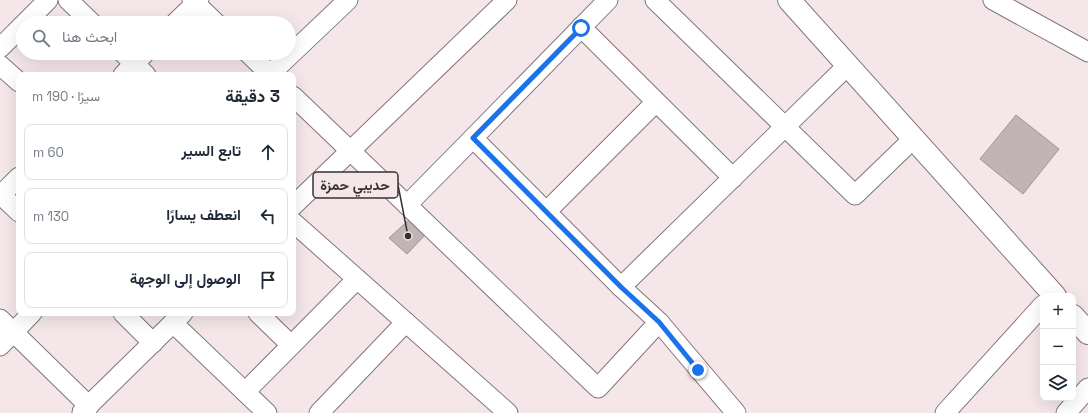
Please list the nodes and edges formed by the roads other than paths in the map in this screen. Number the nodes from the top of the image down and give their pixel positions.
1 (48, 0) edge
2 (68, 0) edge
3 (348, 0) edge
4 (507, 0) edge
5 (608, 0) edge
6 (655, 0) edge
7 (789, 0) edge
8 (993, 0) edge
9 (195, 1) edge
10 (32, 16) edge
11 (85, 16) edge
12 (181, 16) edge
13 (209, 16) edge
14 (581, 28) junction
15 (16, 32) edge
16 (0, 48) edge
17 (296, 50) edge
18 (1088, 52) edge
19 (255, 60) edge
20 (286, 60) edge
21 (0, 65) edge
22 (848, 65) junction
23 (267, 72) edge
24 (273, 72) edge
25 (16, 79) edge
26 (296, 99) edge
27 (656, 102) junction
28 (786, 126) junction
29 (473, 138) junction
30 (913, 139) junction
31 (350, 150) junction
32 (733, 178) junction
33 (16, 180) edge
34 (0, 195) edge
35 (296, 203) edge
36 (407, 205) junction
37 (16, 209) edge
38 (546, 212) junction
39 (296, 225) edge
40 (357, 279) junction
41 (621, 287) junction
42 (1046, 293) edge
43 (1040, 309) edge
44 (29, 316) edge
45 (125, 316) edge
46 (261, 316) edge
47 (0, 318) edge
48 (178, 318) edge
49 (1076, 319) edge
50 (406, 322) junction
51 (659, 322) junction
52 (14, 332) junction
53 (1088, 333) edge
54 (153, 343) junction
55 (291, 345) junction
56 (0, 346) edge
57 (1088, 388) edge
58 (245, 392) junction
59 (84, 411) edge
60 (267, 413) edge
61 (319, 413) edge
62 (508, 413) edge
63 (736, 413) edge
64 (945, 413) edge
65 (1066, 413) edge

1 - 10 street
2 - 11 street
3 - 17 street
4 - 31 street
5 - 14 street
6 - 28 street
7 - 22 main road
8 - 18 street
9 - 12 street
9 - 13 street
14 - 27 street
14 - 29 street
15 - 16 street
19 - 23 street
20 - 24 street
21 - 25 street
22 - 28 street
22 - 30 main road
26 - 31 street
27 - 32 street
27 - 38 street
28 - 30 street
28 - 32 street
29 - 36 street
29 - 38 street
30 - 42 main road
31 - 35 street
31 - 36 street
32 - 41 street
33 - 34 street
34 - 37 street
36 - 51 street
38 - 41 street
39 - 40 street
40 - 50 street
40 - 55 street
41 - 51 street
43 - 64 street
44 - 52 street
45 - 54 street
46 - 55 street
47 - 52 street
48 - 54 street
48 - 58 street
49 - 53 main road
50 - 61 street
50 - 62 street
51 - 63 street
52 - 56 street
52 - 59 street
54 - 59 street
55 - 58 street
57 - 65 street
58 - 60 street

